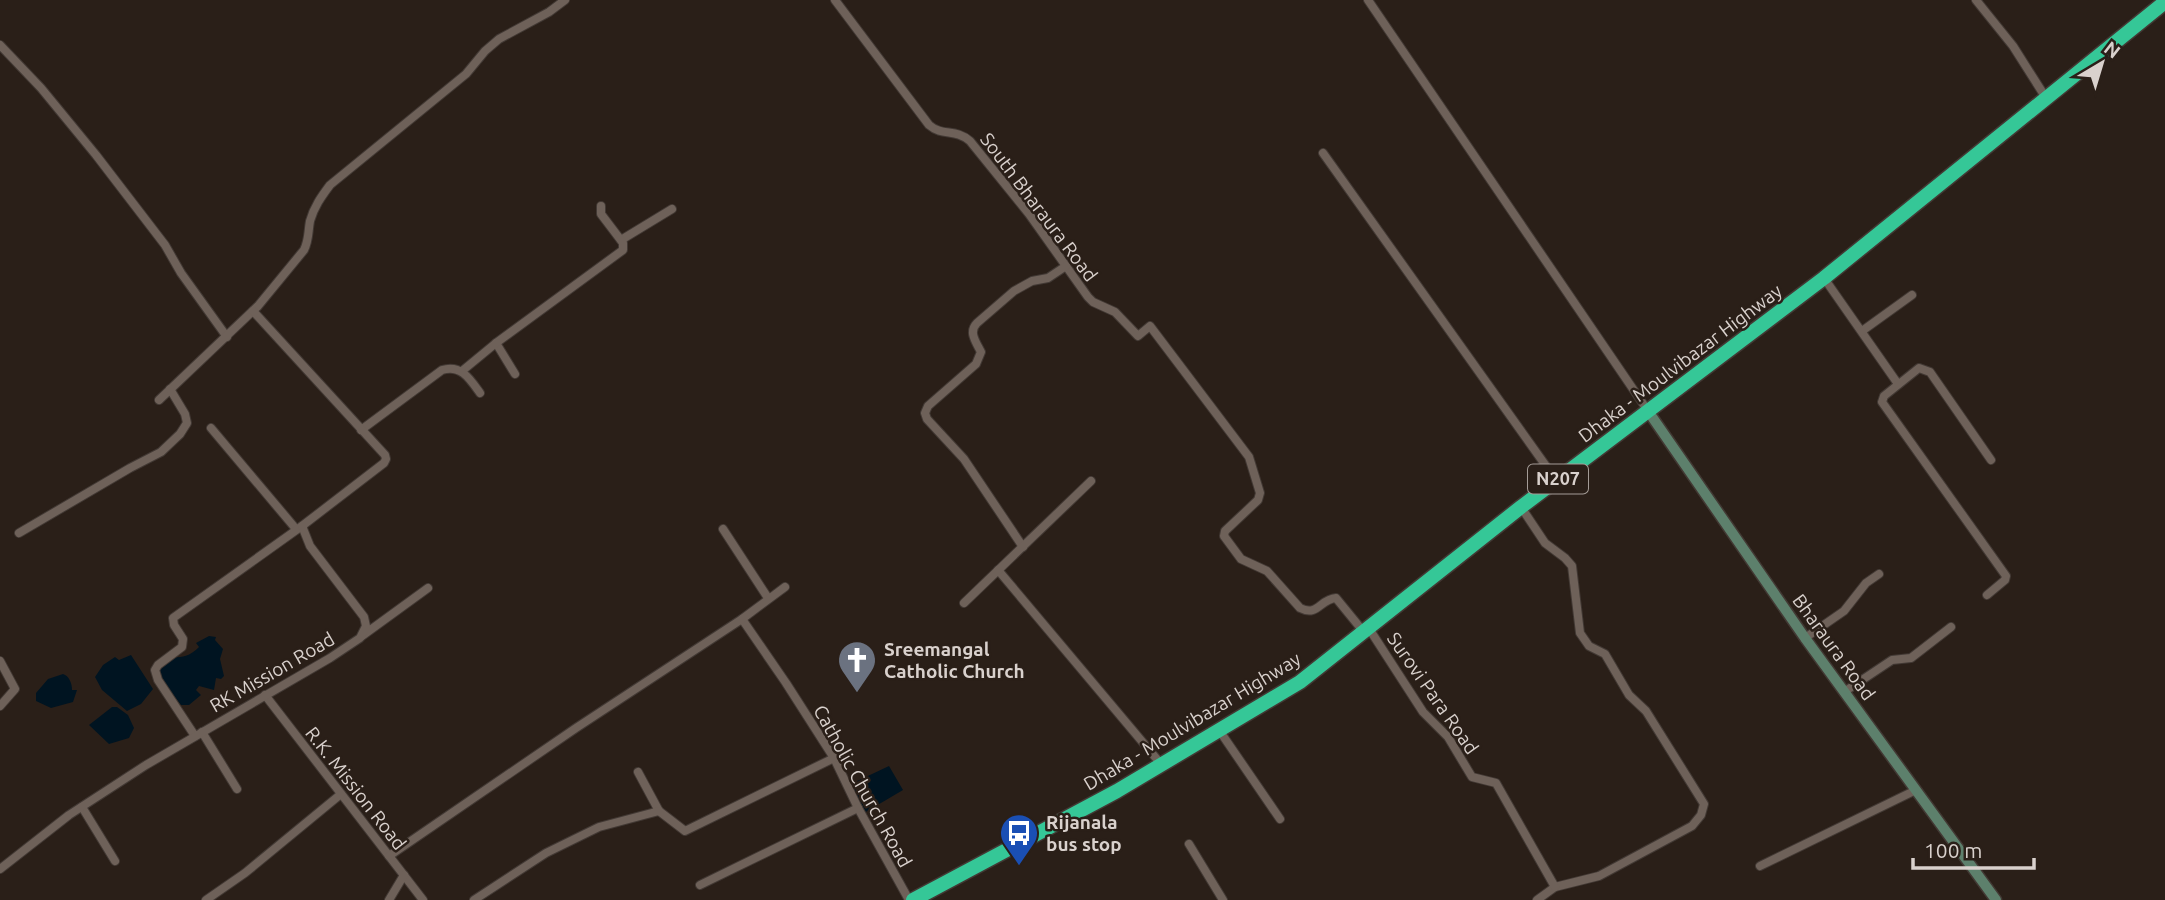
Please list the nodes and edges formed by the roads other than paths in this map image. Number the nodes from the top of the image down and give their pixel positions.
1 (565, 0) edge
2 (835, 0) edge
3 (1368, 0) edge
4 (1976, 0) edge
5 (2165, 2) edge
6 (0, 45) edge
7 (2046, 98) junction
8 (1323, 153) dead end
9 (601, 206) dead end
10 (672, 209) dead end
11 (621, 240) junction
12 (1066, 266) junction
13 (1824, 278) junction
14 (1912, 295) dead end
15 (253, 311) junction
16 (1862, 331) junction
17 (227, 337) junction
18 (496, 343) junction
19 (462, 371) junction
20 (515, 374) dead end
21 (1898, 384) junction
22 (170, 389) junction
23 (480, 393) dead end
24 (159, 400) dead end
25 (1648, 411) junction
26 (211, 428) dead end
27 (361, 430) junction
28 (1991, 460) dead end
29 (1556, 480) junction
30 (1091, 481) dead end
31 (1521, 506) junction
32 (299, 528) junction
33 (723, 529) dead end
34 (19, 533) dead end
35 (1023, 547) junction
36 (998, 570) junction
37 (1879, 574) dead end
38 (785, 587) dead end
39 (428, 588) dead end
40 (1987, 595) dead end
41 (768, 598) junction
42 (964, 603) dead end
43 (741, 619) junction
44 (1951, 627) dead end
45 (1366, 629) junction
46 (360, 638) junction
47 (1805, 638) junction
48 (0, 661) edge
49 (1844, 692) junction
50 (265, 695) junction
51 (0, 706) edge
52 (1219, 730) junction
53 (198, 734) junction
54 (834, 758) junction
55 (1161, 764) junction
56 (638, 772) dead end
57 (237, 789) dead end
58 (1916, 790) junction
59 (341, 794) junction
60 (82, 807) junction
61 (858, 808) junction
62 (659, 811) junction
63 (1280, 819) dead end
64 (1189, 844) dead end
65 (0, 855) edge
66 (389, 856) junction
67 (115, 861) dead end
68 (8, 863) junction
69 (1760, 866) dead end
70 (0, 869) edge
71 (404, 875) junction
72 (700, 885) dead end
73 (1555, 887) junction
74 (206, 900) edge
75 (389, 900) edge
76 (423, 900) edge
77 (474, 900) edge
78 (911, 900) edge
79 (1223, 900) edge
80 (1537, 900) edge
81 (1996, 900) edge

1 - 15 street
2 - 12 street, South Bharaura Road
3 - 25 street
4 - 7 street
5 - 7 highway, Dhaka - Moulvibazar Highway / N207
6 - 17 street
7 - 13 highway, Dhaka - Moulvibazar Highway / N207
8 - 29 street
9 - 11 street
10 - 11 street
11 - 18 street
12 - 35 street
12 - 45 street, South Bharaura Road
13 - 16 street
13 - 25 highway, Dhaka - Moulvibazar Highway / N207
14 - 16 street
15 - 17 street
15 - 27 street
16 - 21 street
17 - 22 street
18 - 19 street
18 - 20 street
19 - 23 street
19 - 27 street
21 - 28 street
21 - 40 street
22 - 24 street
22 - 34 street
25 - 29 highway, Dhaka - Moulvibazar Highway / N207
25 - 47 main road, Bharaura Road
26 - 32 street, RK Mission Road
27 - 32 street
29 - 31 highway, Dhaka - Moulvibazar Highway / N207
30 - 35 street
31 - 45 highway, Dhaka - Moulvibazar Highway / N207
31 - 73 street
32 - 46 street, RK Mission Road
32 - 53 street
33 - 41 street
35 - 36 street
36 - 42 street
36 - 55 street
37 - 47 street
38 - 41 street
39 - 46 street
41 - 43 street
43 - 54 street, Catholic Church Road
43 - 66 street
44 - 49 street
45 - 52 highway, Dhaka - Moulvibazar Highway / N207
45 - 73 street, Surovi Para Road
46 - 50 street, RK Mission Road
47 - 49 main road, Bharaura Road
48 - 51 street
49 - 58 main road, Bharaura Road
50 - 53 street, RK Mission Road
50 - 59 street, R.K. Mission Road
52 - 55 highway, Dhaka - Moulvibazar Highway / N207
52 - 63 street
53 - 57 street
53 - 60 street, RK Mission Road
54 - 61 street, Catholic Church Road
54 - 62 street
55 - 78 highway, Dhaka - Moulvibazar Highway / N207
56 - 62 street
58 - 69 street
58 - 81 main road, Bharaura Road
59 - 66 street, R.K. Mission Road
59 - 74 street
60 - 67 street
60 - 68 street, RK Mission Road
61 - 72 street
61 - 78 street, Catholic Church Road
62 - 77 street
64 - 79 street
65 - 68 street
66 - 71 street, R.K. Mission Road
68 - 70 street, RK Mission Road
71 - 75 street
71 - 76 street, R.K. Mission Road
73 - 80 street

